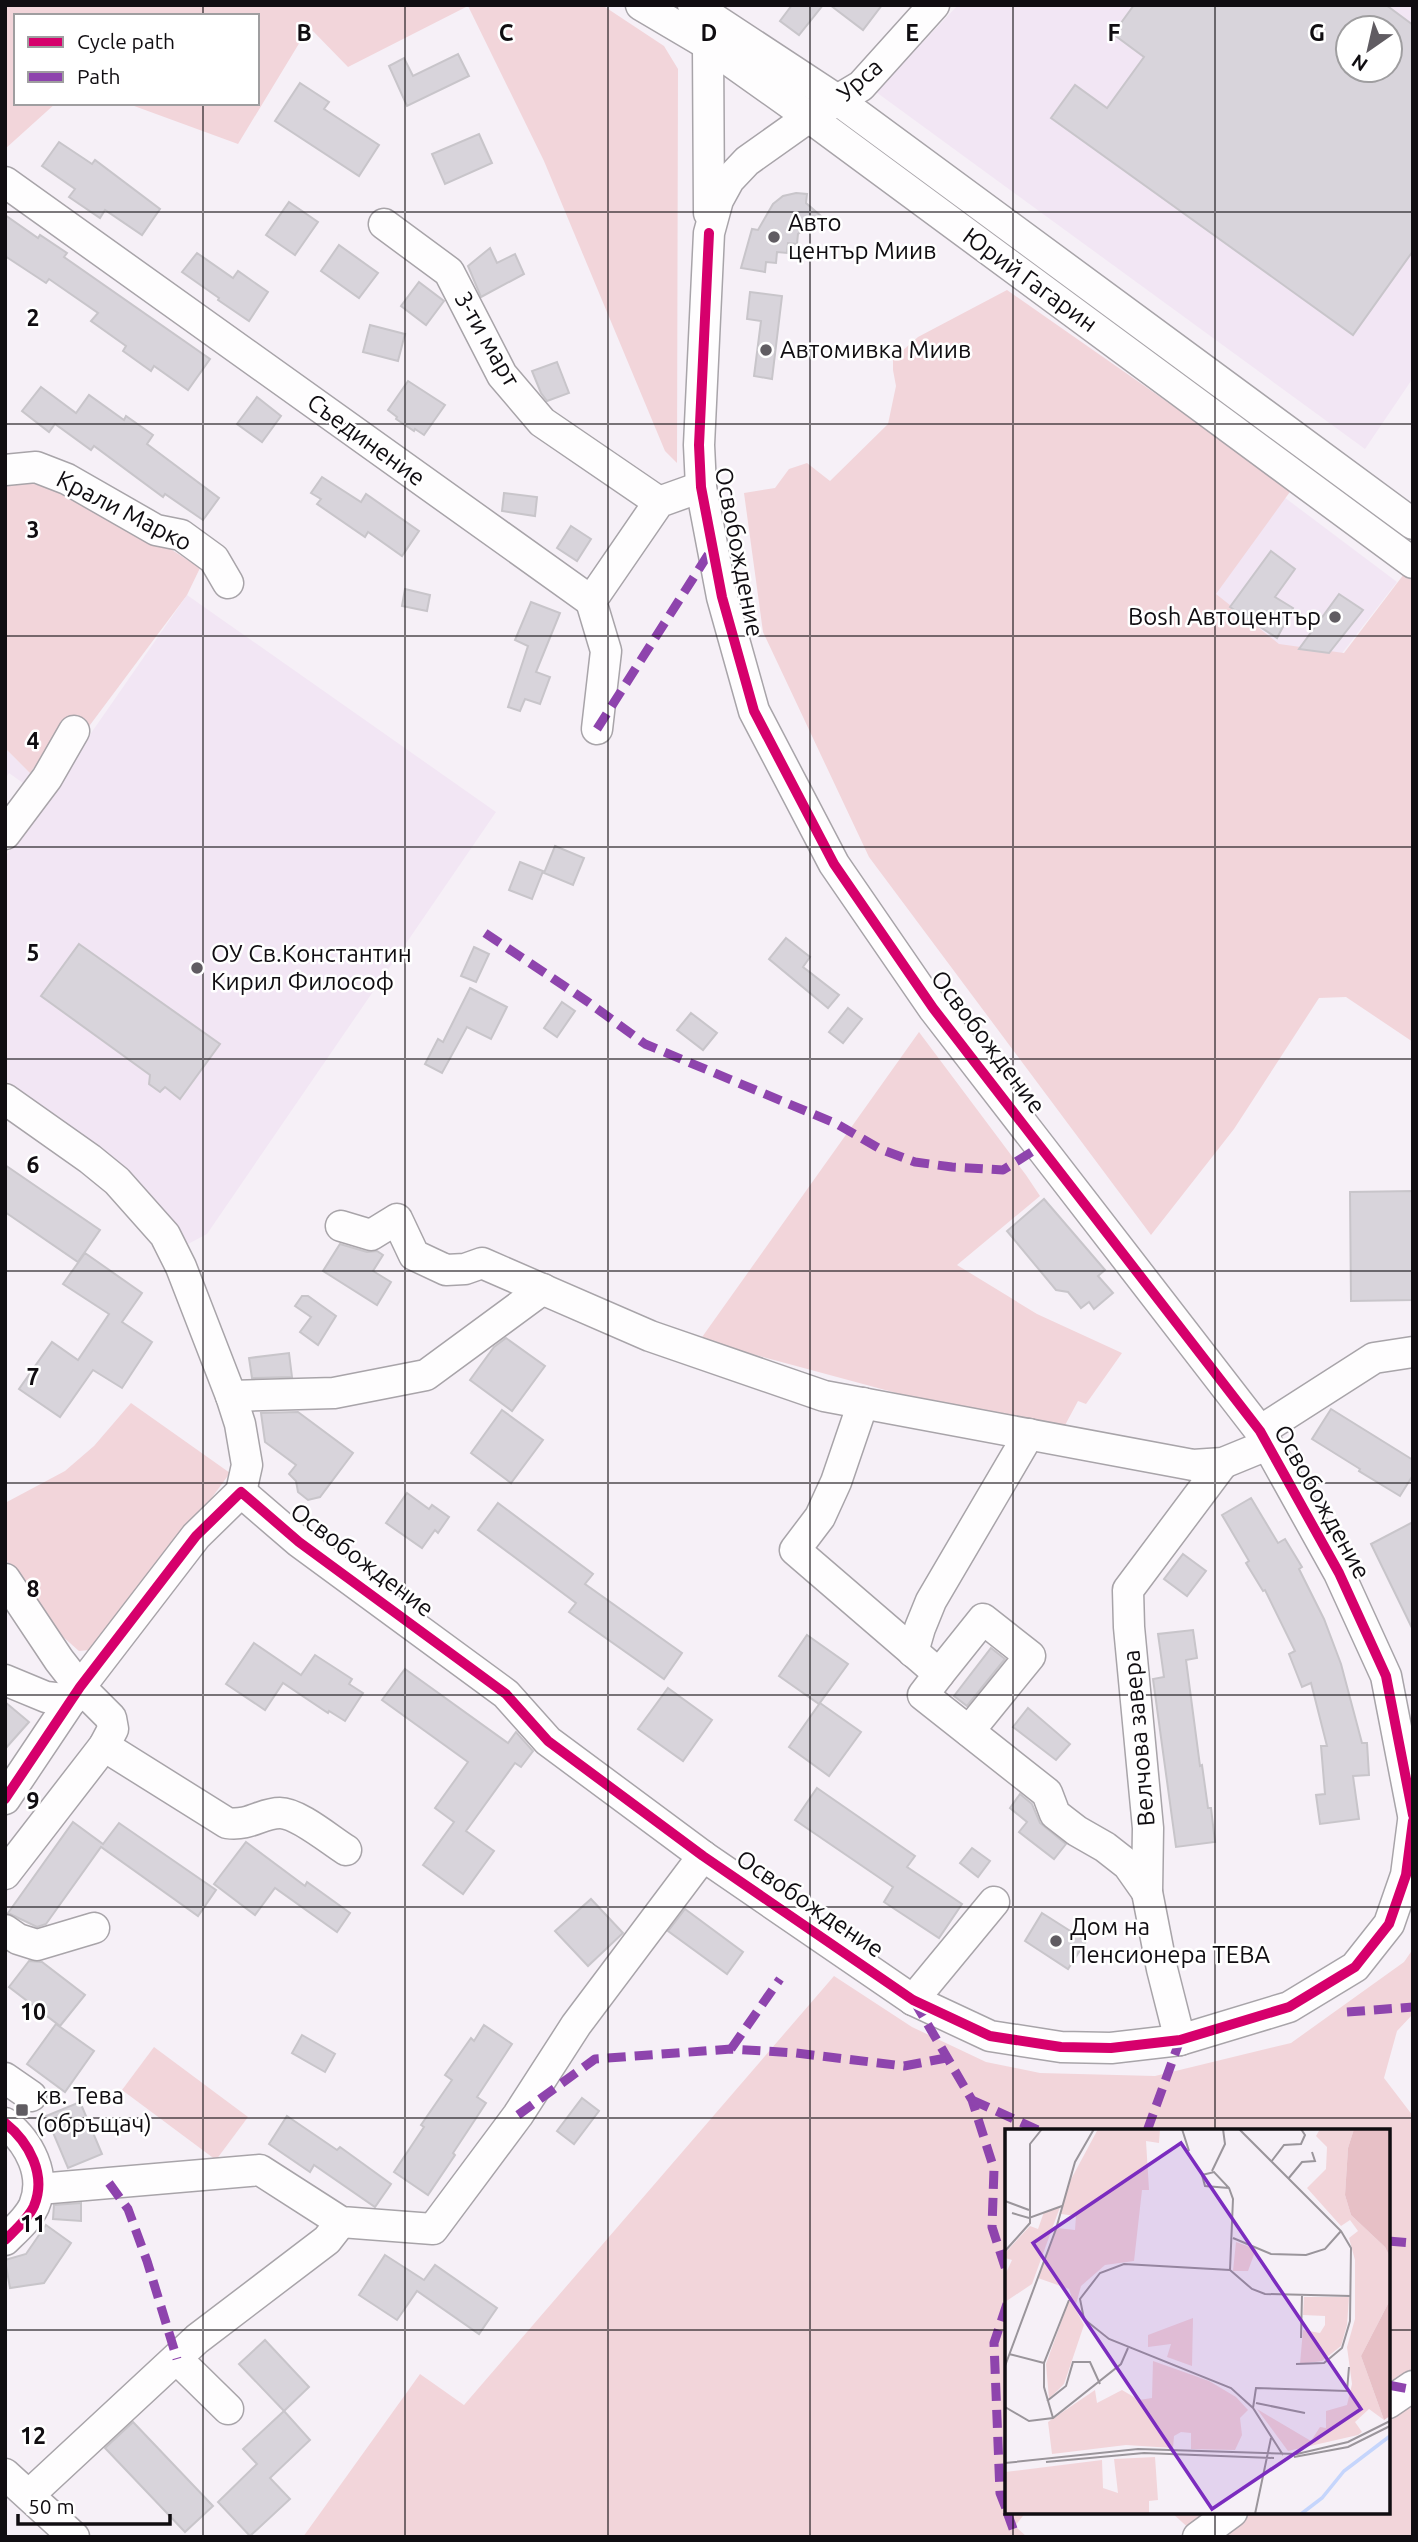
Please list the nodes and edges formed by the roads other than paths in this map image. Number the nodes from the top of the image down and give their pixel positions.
1 (641, 5) edge
2 (693, 5) edge
3 (934, 5) edge
4 (708, 45) junction
5 (839, 101) junction
6 (809, 117) junction
7 (5, 182) edge
8 (384, 224) dead end
9 (709, 233) junction
10 (5, 470) edge
11 (701, 486) junction
12 (659, 502) junction
13 (1413, 524) edge
14 (1413, 563) edge
15 (228, 583) dead end
16 (591, 601) junction
17 (597, 729) dead end
18 (74, 731) dead end
19 (5, 834) edge
20 (5, 1100) edge
21 (341, 1226) dead end
22 (543, 1289) junction
23 (1413, 1352) edge
24 (231, 1396) junction
25 (863, 1403) junction
26 (1028, 1434) junction
27 (1264, 1438) junction
28 (1223, 1463) junction
29 (240, 1492) junction
30 (5, 1579) edge
31 (914, 1652) junction
32 (939, 1674) junction
33 (5, 1680) edge
34 (76, 1694) junction
35 (969, 1731) junction
36 (104, 1746) junction
37 (5, 1799) edge
38 (1413, 1815) edge
39 (1413, 1821) edge
40 (346, 1850) dead end
41 (703, 1856) junction
42 (5, 1874) edge
43 (1147, 1892) junction
44 (994, 1902) dead end
45 (94, 1928) dead end
46 (5, 1930) edge
47 (913, 2000) junction
48 (1180, 2040) junction
49 (5, 2078) edge
50 (31, 2096) dead end
51 (5, 2123) edge
52 (39, 2189) junction
53 (341, 2222) junction
54 (5, 2240) edge
55 (177, 2358) junction
56 (1413, 2386) edge
57 (1390, 2402) edge
58 (228, 2409) dead end
59 (5, 2474) edge
60 (29, 2496) junction
61 (1229, 2514) edge
62 (74, 2537) edge
63 (1198, 2537) edge

1 - 4 street, Юрий Гагарин
2 - 5 street, Юрий Гагарин
3 - 5 street, Урса
4 - 6 street, Юрий Гагарин
4 - 9 street
5 - 6 street, Урса
5 - 13 street, Юрий Гагарин
6 - 9 street, Освобождение
6 - 14 street, Юрий Гагарин
7 - 16 street, Съединение
8 - 12 street, 3-ти март
9 - 11 street, Освобождение
10 - 15 street, Крали Марко
11 - 12 street
11 - 27 street, Освобождение
12 - 16 street
16 - 17 street
18 - 19 street
20 - 24 street
21 - 22 street
22 - 24 street
22 - 25 street
23 - 27 street
24 - 29 street
25 - 26 street
25 - 31 street
26 - 28 street
26 - 31 street
27 - 28 street
27 - 38 street, Освобождение
28 - 43 street, Велчова завера
29 - 34 street
29 - 41 street, Освобождение
30 - 34 street
31 - 32 street
32 - 35 street
32 - 35 street
33 - 34 street
34 - 36 street
34 - 37 street
35 - 43 street
36 - 40 street
36 - 42 street
39 - 48 street, Освобождение
41 - 47 street, Освобождение
41 - 53 street
43 - 48 street, Велчова завера
44 - 47 street
45 - 46 street
47 - 48 street, Освобождение
49 - 50 street
51 - 52 street
52 - 53 street
52 - 54 street
53 - 55 street
55 - 58 street
55 - 60 street
56 - 57 street
59 - 60 street
60 - 62 street
61 - 63 street

